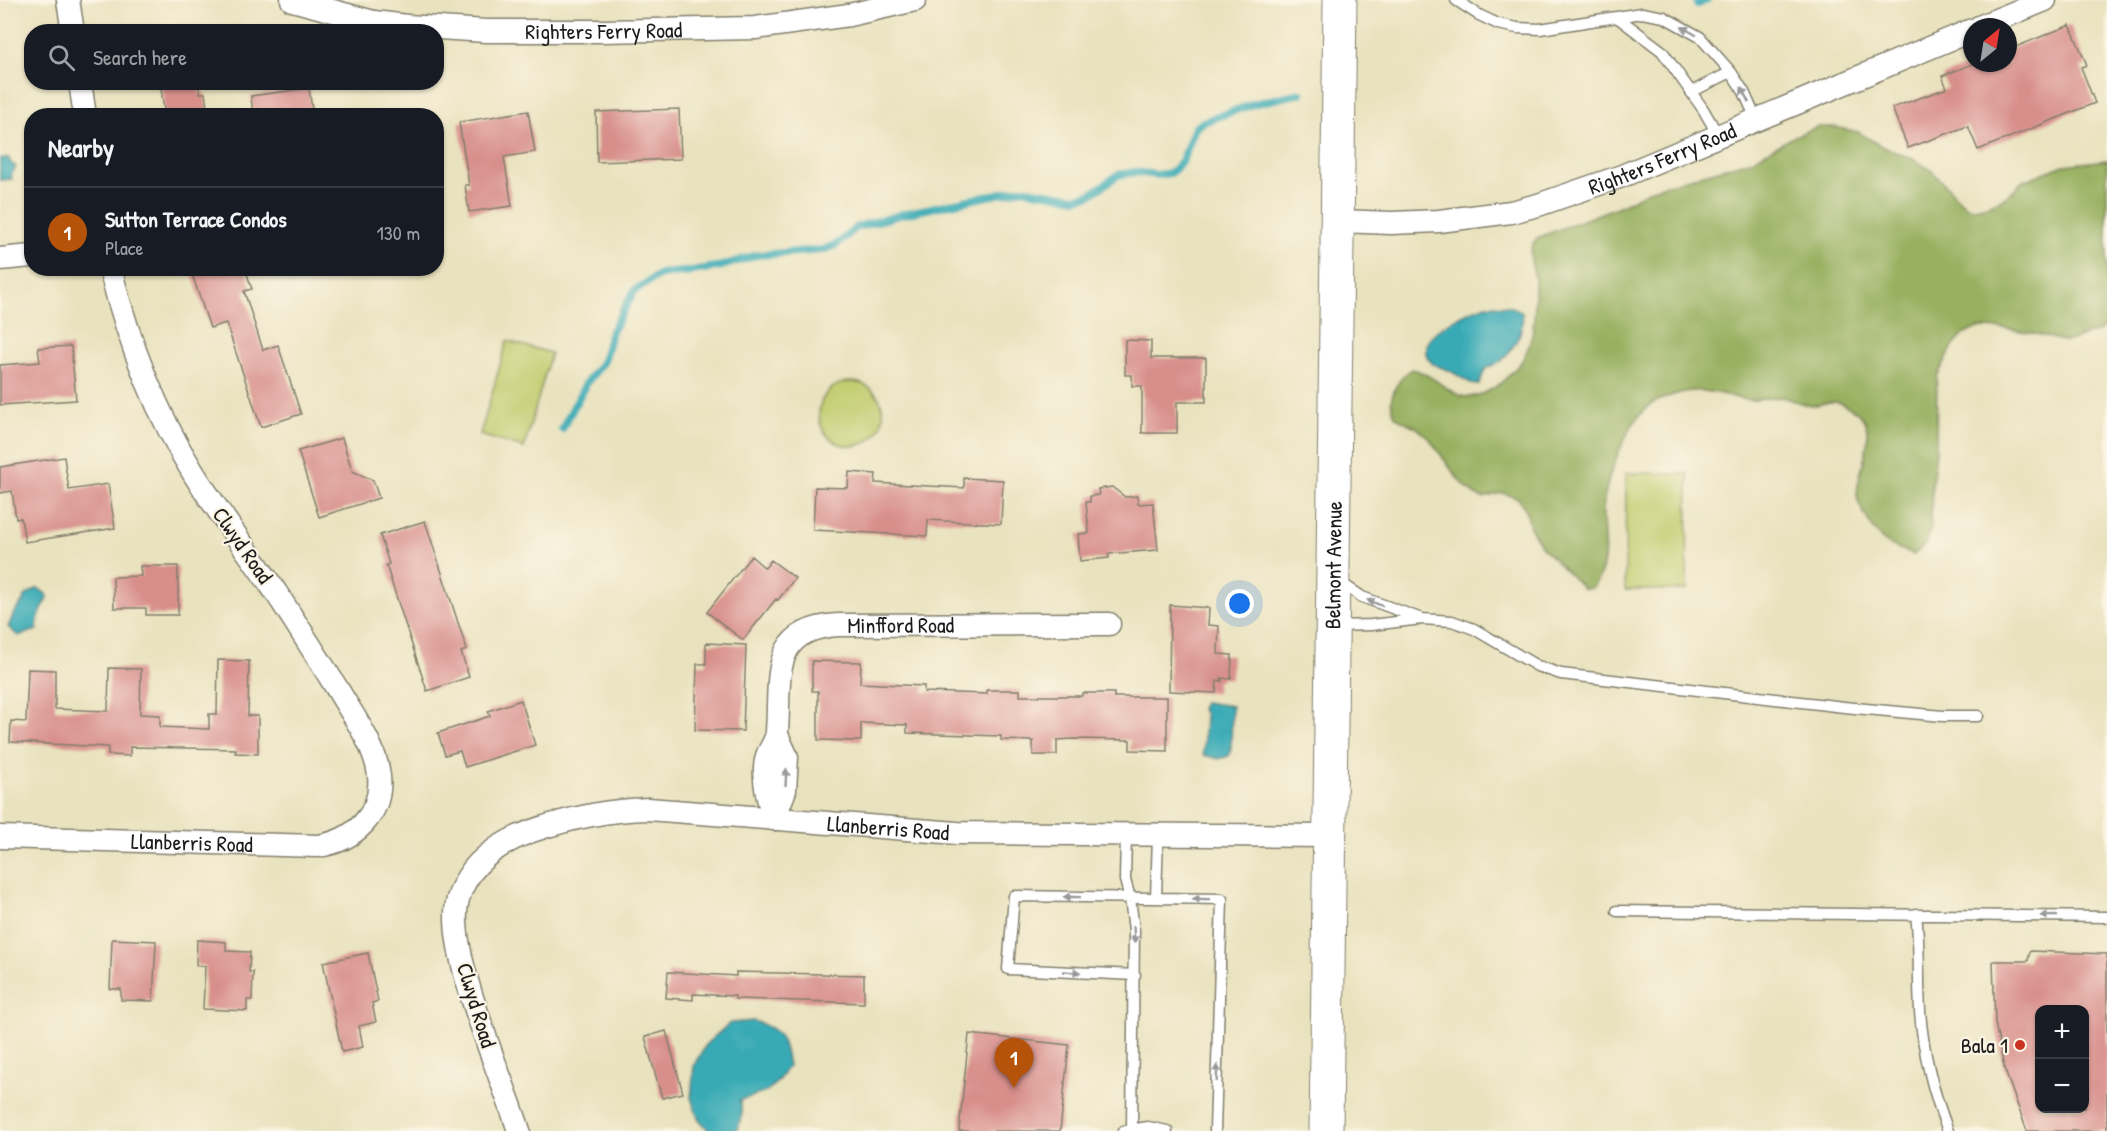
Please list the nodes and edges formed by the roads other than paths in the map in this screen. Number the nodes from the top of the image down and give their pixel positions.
1 (68, 0) edge
2 (292, 0) edge
3 (915, 0) edge
4 (1340, 0) edge
5 (1456, 0) edge
6 (2045, 0) edge
7 (1617, 17) junction
8 (2001, 18) edge
9 (72, 24) edge
10 (390, 24) edge
11 (444, 30) edge
12 (1963, 34) edge
13 (1731, 72) junction
14 (81, 90) edge
15 (1691, 92) junction
16 (84, 108) edge
17 (1756, 119) junction
18 (1718, 135) junction
19 (1338, 222) junction
20 (24, 257) edge
21 (0, 259) edge
22 (112, 276) edge
23 (1333, 578) junction
24 (1422, 619) junction
25 (1109, 624) dead end
26 (1332, 626) junction
27 (1978, 716) dead end
28 (371, 814) joint
29 (774, 819) junction
30 (1126, 835) junction
31 (1158, 836) junction
32 (1329, 836) junction
33 (0, 837) edge
34 (468, 877) joint
35 (1130, 898) junction
36 (1156, 898) junction
37 (1617, 911) dead end
38 (1916, 914) junction
39 (2107, 916) edge
40 (1135, 975) junction
41 (1128, 1130) edge
42 (519, 1131) edge
43 (1167, 1131) edge
44 (1215, 1131) edge
45 (1326, 1131) edge
46 (1948, 1131) edge

1 - 9 street
2 - 10 street, Righters Ferry Road
3 - 11 street, Righters Ferry Road
4 - 19 main road, Belmont Avenue
5 - 7 lane
6 - 8 street
13 -> 7 lane
7 - 15 lane
12 - 17 street, Righters Ferry Road
13 - 15 lane
17 -> 13 lane
14 - 16 street
15 - 18 lane
17 - 18 street, Righters Ferry Road
18 - 19 street, Righters Ferry Road
19 - 23 main road, Belmont Avenue
20 - 21 street
22 - 28 street, Clwyd Road
24 -> 23 lane
23 - 26 main road, Belmont Avenue
24 - 26 lane
24 - 27 lane
25 - 29 street, Minfford Road
26 - 32 main road, Belmont Avenue
28 - 33 street, Llanberris Road
29 - 30 street, Llanberris Road
29 - 34 street, Llanberris Road
30 - 31 street, Llanberris Road
30 - 35 lane
31 - 32 street, Llanberris Road
31 - 36 lane
32 - 45 main road, Belmont Avenue
34 - 42 street, Clwyd Road
35 - 36 lane
35 -> 40 lane
35 -> 40 lane
44 -> 36 lane
37 - 38 lane
39 -> 38 lane
38 - 46 lane
40 - 41 lane
41 - 43 lane

